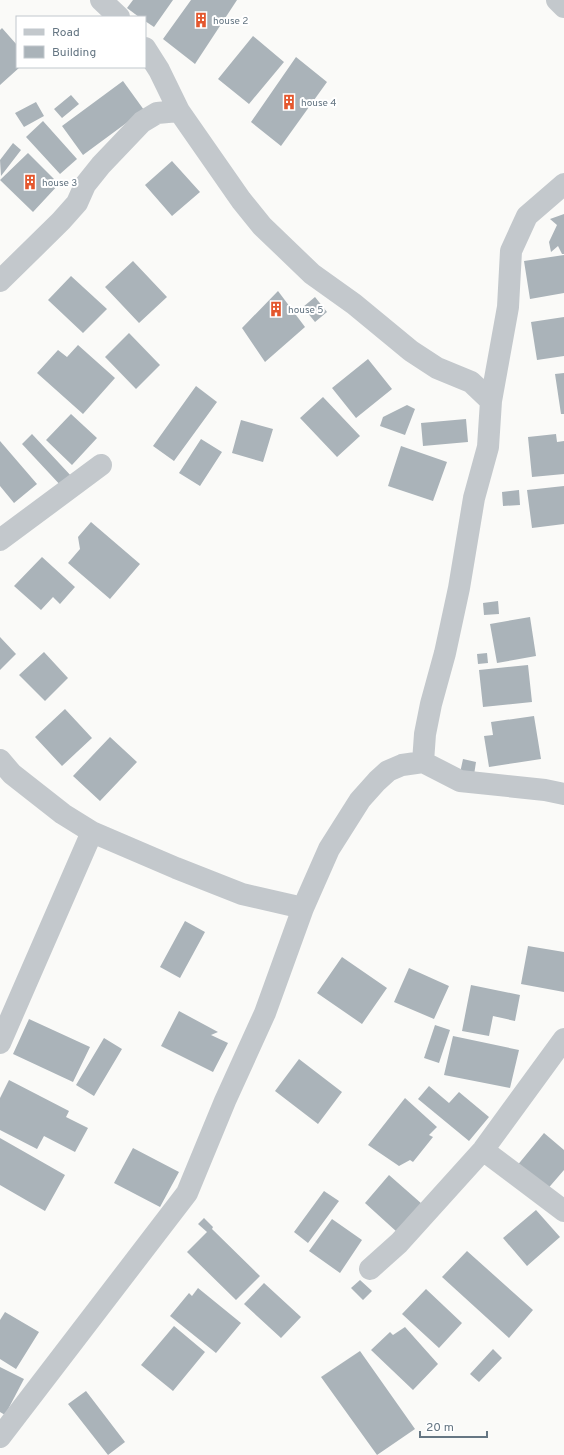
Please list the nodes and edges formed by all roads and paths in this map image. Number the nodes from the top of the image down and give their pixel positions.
1 (101, 0) edge
2 (558, 0) edge
3 (564, 7) edge
4 (118, 16) edge
5 (146, 50) edge
6 (179, 112) junction
7 (564, 184) edge
8 (0, 281) edge
9 (491, 401) junction
10 (100, 466) dead end
11 (0, 540) edge
12 (0, 760) edge
13 (424, 762) junction
14 (564, 794) edge
15 (92, 832) junction
16 (303, 908) junction
17 (564, 1039) edge
18 (0, 1043) edge
19 (483, 1150) junction
20 (564, 1210) edge
21 (370, 1269) dead end
22 (0, 1437) edge

1 - 4 street
2 - 3 street
5 - 6 street
6 - 8 street
6 - 9 street
7 - 9 street
9 - 13 street
10 - 11 street
12 - 15 street
13 - 14 street
13 - 16 street
15 - 16 street
15 - 18 street
16 - 22 street
17 - 19 street
19 - 20 street
19 - 21 street

